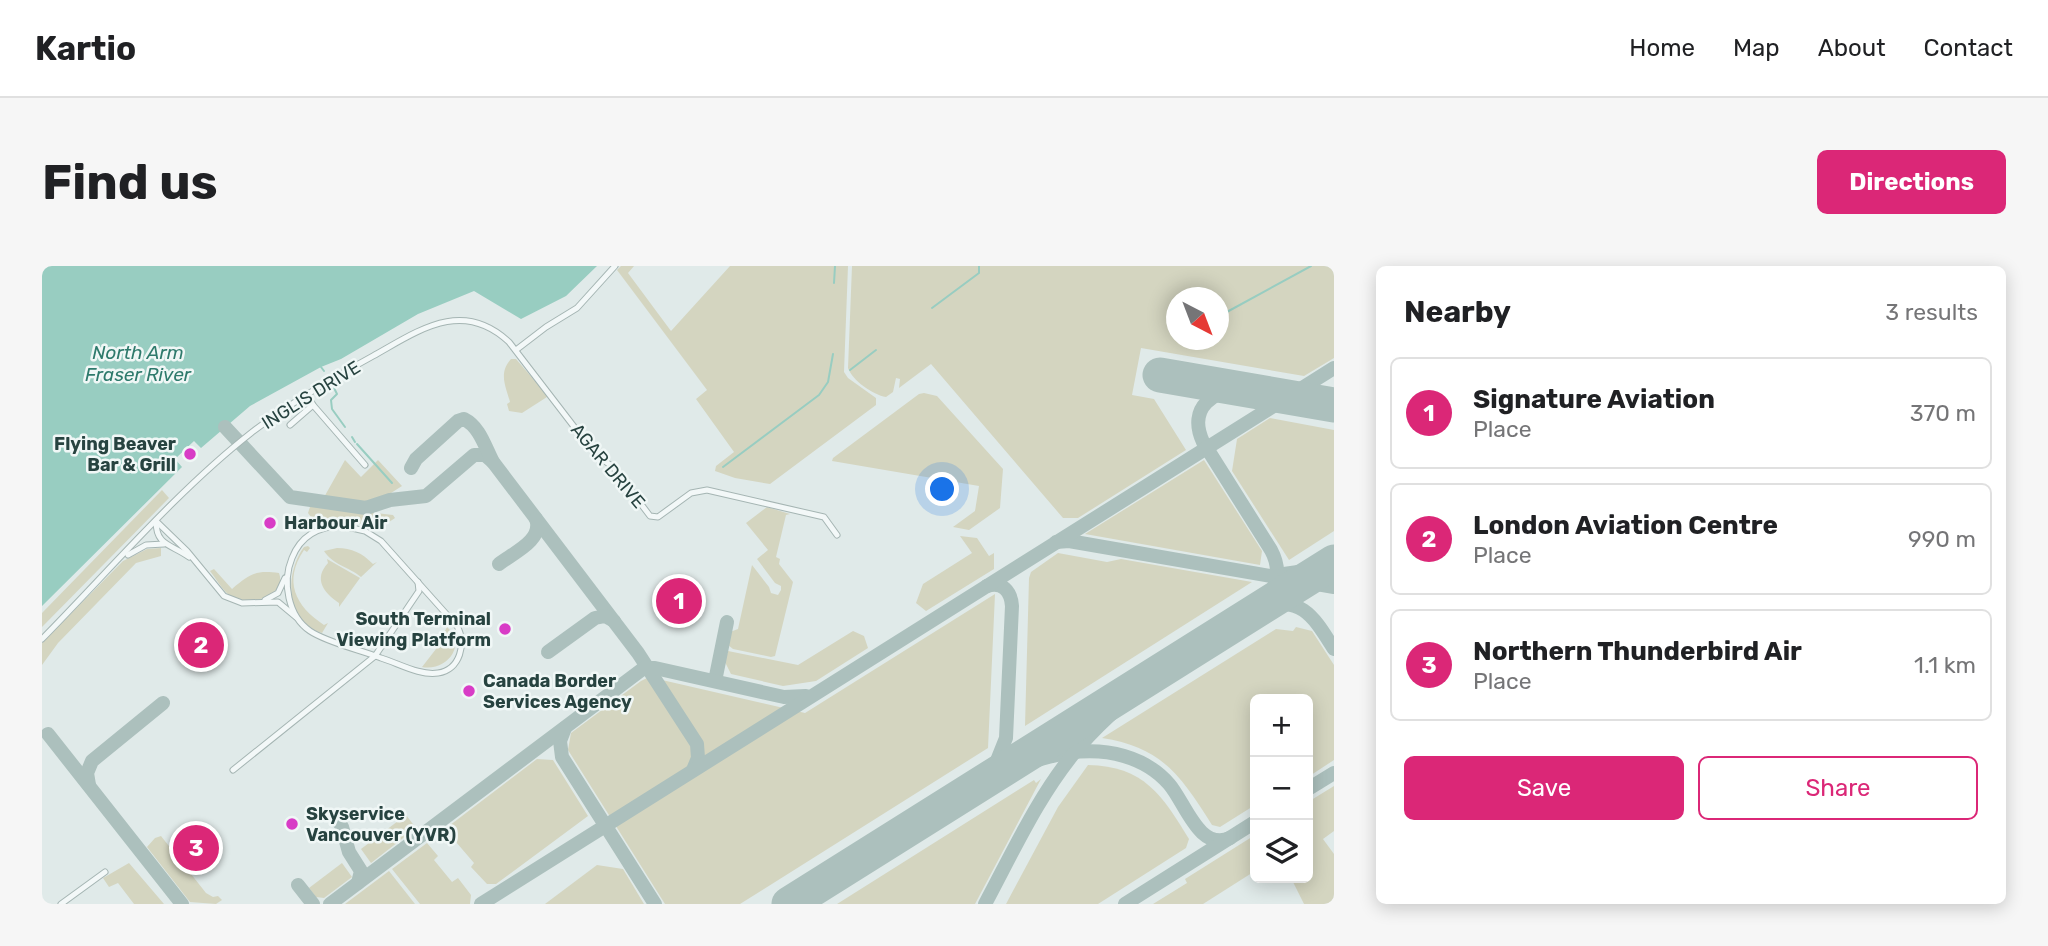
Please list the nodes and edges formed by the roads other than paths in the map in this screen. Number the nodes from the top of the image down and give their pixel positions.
1 (615, 266) edge
2 (516, 350) junction
3 (307, 394) junction
4 (313, 405) junction
5 (290, 425) dead end
6 (365, 465) dead end
7 (156, 521) junction
8 (837, 536) dead end
9 (167, 545) junction
10 (194, 560) junction
11 (117, 563) junction
12 (288, 572) junction
13 (417, 581) junction
14 (261, 602) junction
15 (303, 625) junction
16 (42, 639) edge
17 (375, 656) junction
18 (233, 770) dead end
19 (106, 872) dead end
20 (61, 904) edge

1 - 2 street
2 - 3 street, INGLIS DRIVE
2 - 8 street, AGAR DRIVE
3 - 4 street
3 - 7 street, INGLIS DRIVE
4 - 5 street
4 - 6 street
7 - 9 street
7 - 10 street
7 - 11 street, INGLIS DRIVE
9 - 10 street
9 - 11 street
10 - 14 street
11 - 16 street, INGLIS DRIVE
12 - 13 street
12 - 14 street
12 - 15 street
13 - 17 street
13 - 17 street
14 - 15 street
15 - 17 street
17 - 18 street
19 - 20 street

